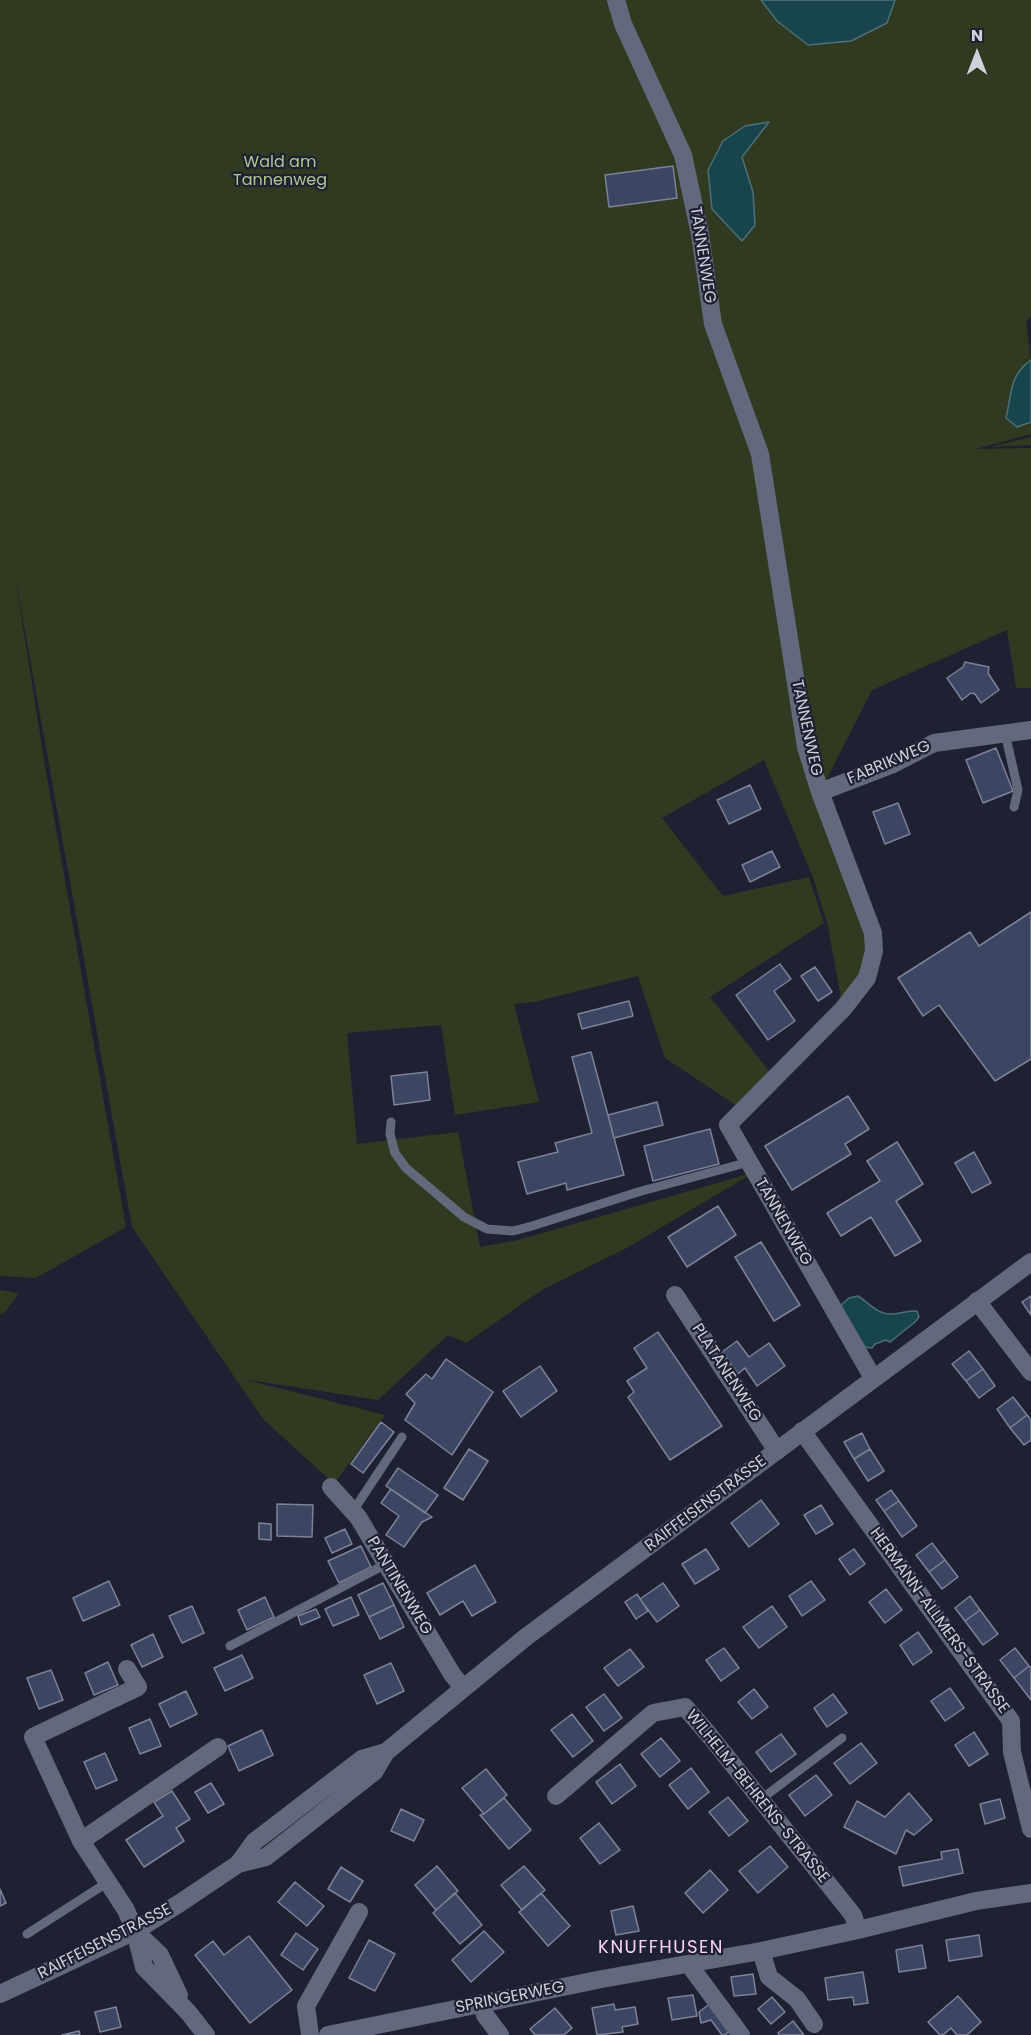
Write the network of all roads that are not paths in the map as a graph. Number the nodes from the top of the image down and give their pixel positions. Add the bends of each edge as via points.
1 (616, 0) edge
2 (1031, 730) edge
3 (1005, 733) junction
4 (820, 792) junction
5 (1014, 807) dead end
6 (391, 1122) dead end
7 (749, 1162) junction
8 (1031, 1262) edge
9 (675, 1295) dead end
10 (977, 1301) junction
11 (1031, 1372) edge
12 (873, 1378) junction
13 (802, 1431) junction
14 (402, 1437) dead end
15 (777, 1450) junction
16 (331, 1487) dead end
17 (353, 1511) junction
18 (386, 1564) junction
19 (230, 1646) dead end
20 (127, 1669) dead end
21 (463, 1688) junction
22 (842, 1738) dead end
23 (218, 1748) dead end
24 (556, 1797) dead end
25 (760, 1800) junction
26 (1031, 1829) edge
27 (81, 1841) junction
28 (108, 1882) junction
29 (1031, 1893) edge
30 (359, 1912) dead end
31 (858, 1930) junction
32 (135, 1931) junction
33 (27, 1934) dead end
34 (760, 1951) junction
35 (692, 1964) junction
36 (0, 1994) edge
37 (482, 2003) junction
38 (814, 2024) dead end
39 (206, 2035) edge
40 (310, 2035) edge
41 (328, 2035) edge
42 (500, 2035) edge
43 (741, 2035) edge

1 - 4 street, TANNENWEG via 623,24 683,155 713,324 760,454 806,747
2 - 3 street, FABRIKWEG
3 - 4 street, FABRIKWEG via 934,743 893,764
3 - 5 lane via 1018,790
4 - 7 street, TANNENWEG via 873,933 871,967 843,1009 728,1125
6 - 7 lane via 395,1153 406,1168 464,1217 488,1228 513,1231
7 - 12 street, TANNENWEG
8 - 10 street, RAIFFEISENSTRASSE
9 - 15 street, PLATANENWEG
10 - 11 street
10 - 12 street, RAIFFEISENSTRASSE
12 - 13 street, RAIFFEISENSTRASSE
13 - 15 street, RAIFFEISENSTRASSE
13 - 26 street, HERMANN-ALLMERS-STRASSE via 1011,1721 1012,1752
14 - 17 lane
15 - 21 street, RAIFFEISENSTRASSE
16 - 17 street, PANTINENWEG
17 - 18 street, PANTINENWEG
18 - 19 lane
18 - 21 street, PANTINENWEG
20 - 27 street via 138,1687 33,1737
21 - 32 street, RAIFFEISENSTRASSE via 386,1752 374,1772 266,1857 238,1864
22 - 25 lane
23 - 27 street
24 - 25 street, WILHELM-BEHRENS-STRASSE via 653,1713 685,1707
25 - 31 street, WILHELM-BEHRENS-STRASSE via 853,1915
27 - 28 street
28 - 32 street
28 - 33 lane
29 - 31 street, SPRINGERWEG via 976,1901
30 - 40 street via 306,2006
31 - 34 street, SPRINGERWEG
32 - 36 street, RAIFFEISENSTRASSE
32 - 39 street via 144,1967
34 - 35 street, SPRINGERWEG
34 - 38 street via 769,1977 797,1999
35 - 37 street, SPRINGERWEG
35 - 43 street
37 - 41 street, SPRINGERWEG
37 - 42 street via 485,2015

